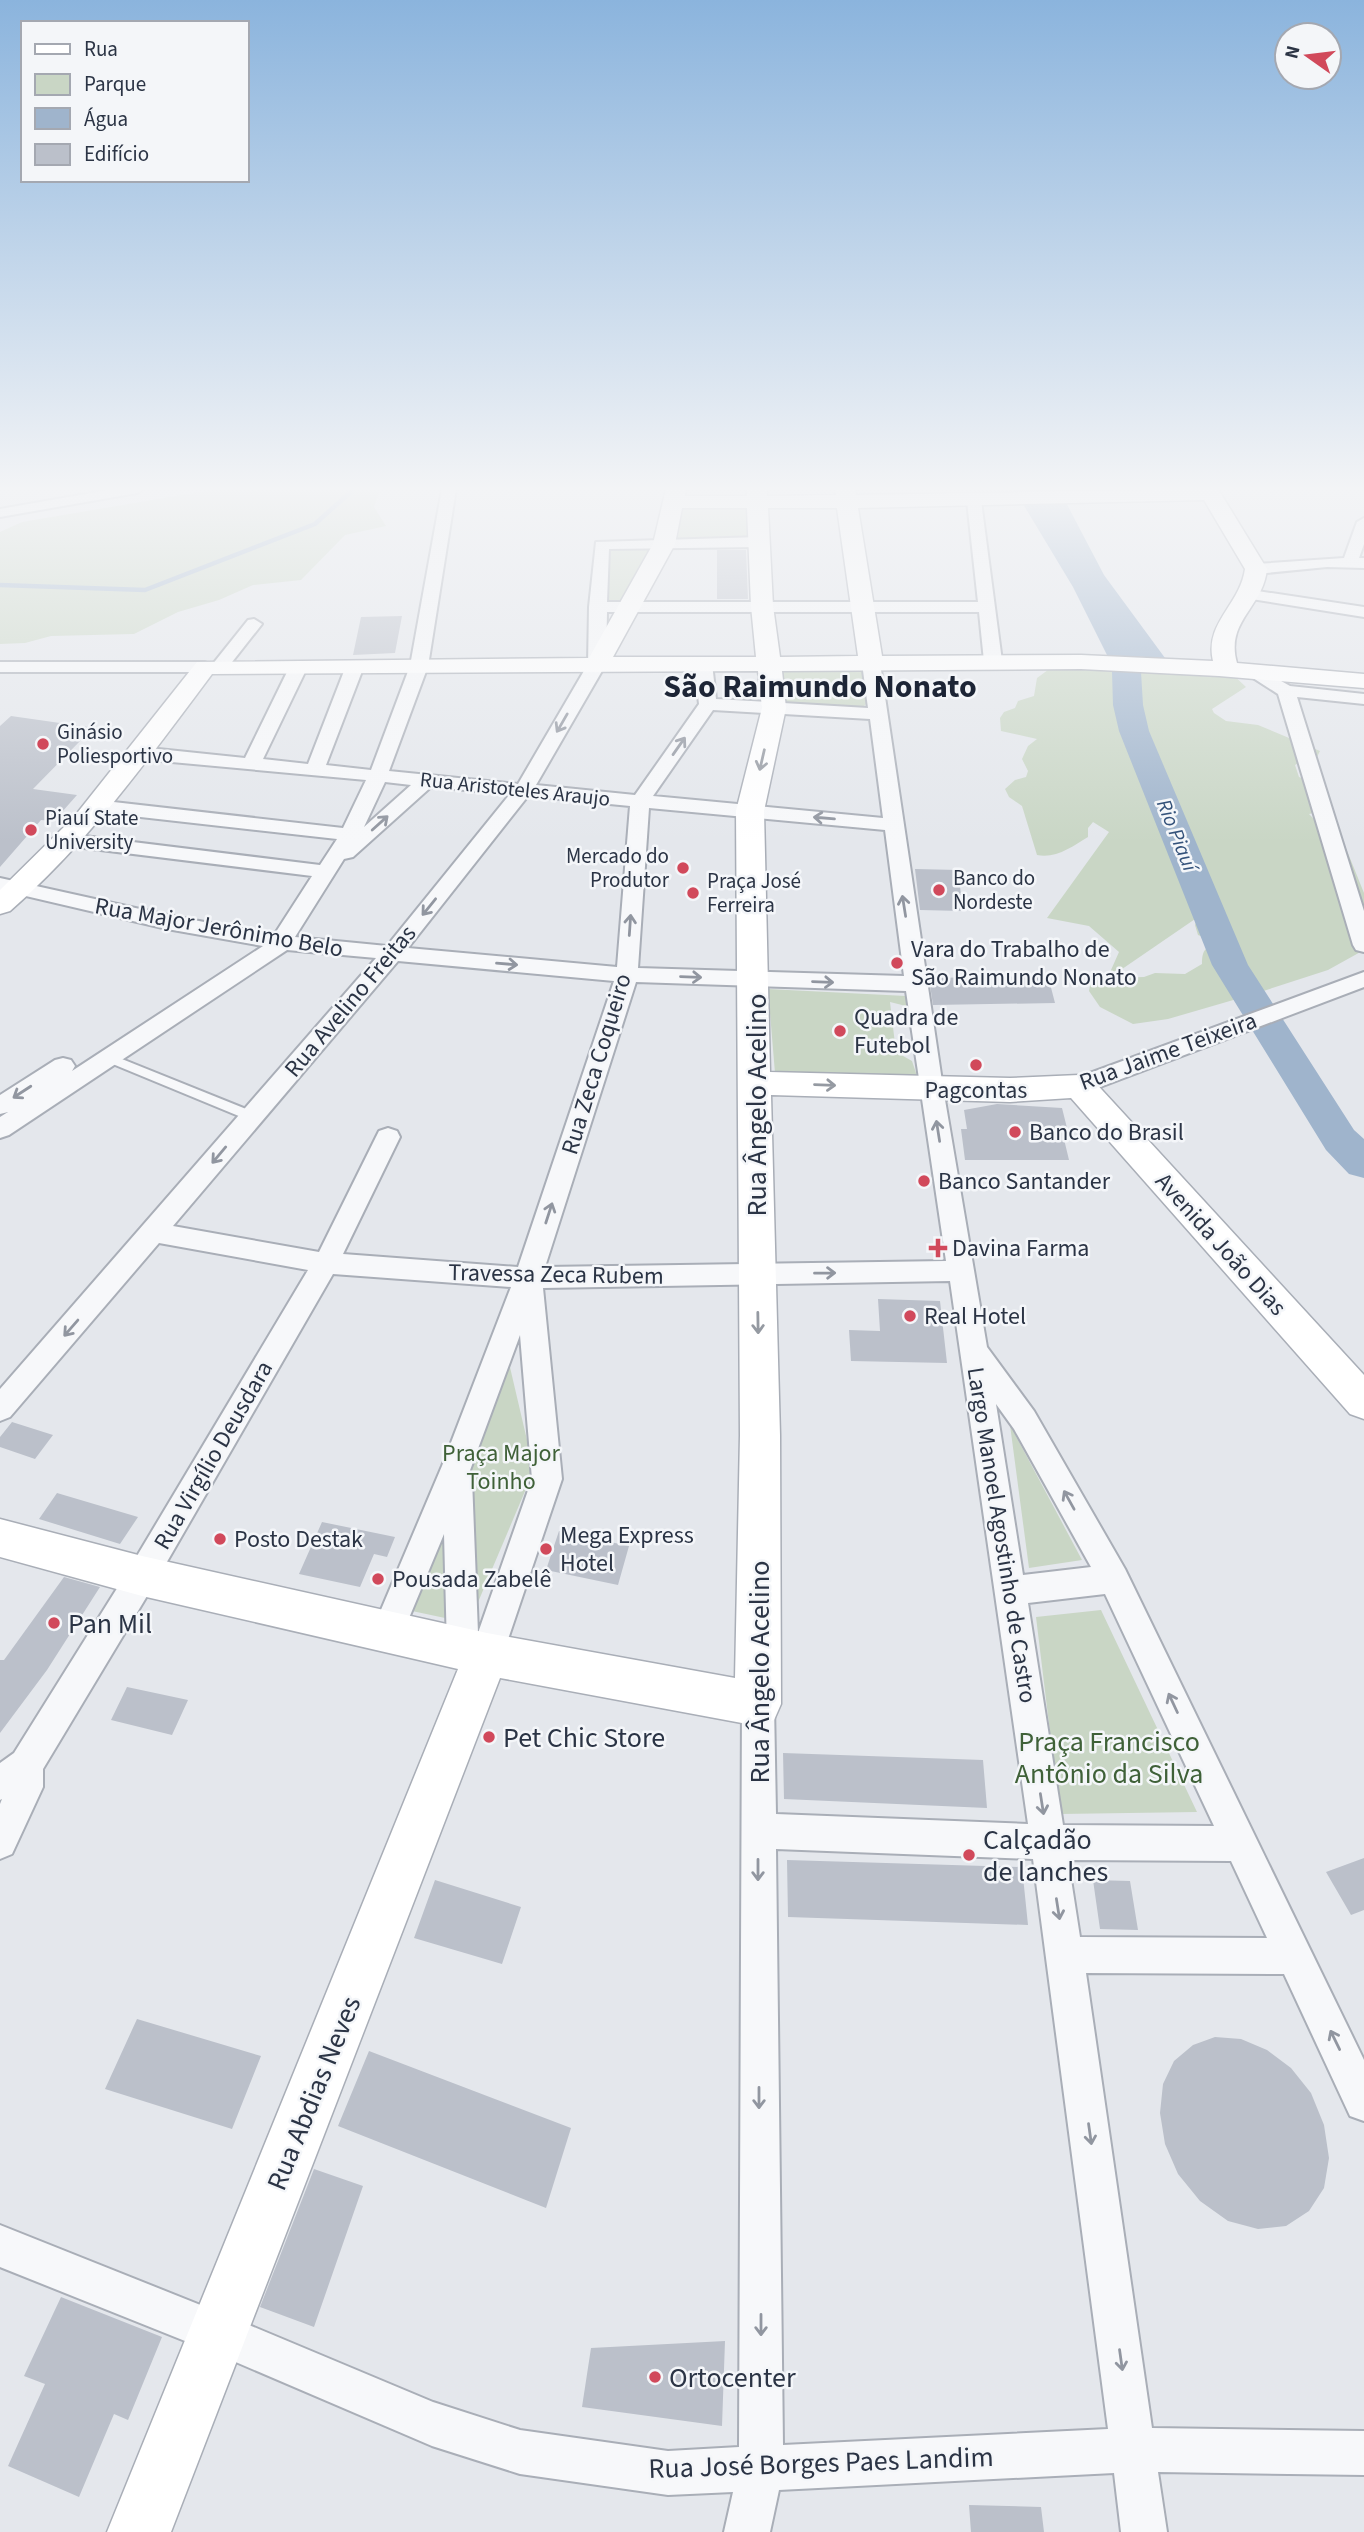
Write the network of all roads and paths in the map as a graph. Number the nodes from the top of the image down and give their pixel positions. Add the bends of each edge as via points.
1 (429, 607) edge
2 (597, 607) edge
3 (627, 607) edge
4 (762, 607) edge
5 (862, 607) edge
6 (987, 607) edge
7 (1241, 607) edge
8 (1332, 607) edge
9 (1364, 612) edge
10 (254, 624) dead end
11 (993, 661) junction
12 (704, 663) junction
13 (871, 663) junction
14 (597, 664) junction
15 (769, 664) junction
16 (355, 666) junction
17 (419, 666) junction
18 (0, 667) edge
19 (212, 667) junction
20 (298, 668) junction
21 (1218, 669) junction
22 (1256, 672) junction
23 (1364, 681) edge
24 (1286, 691) junction
25 (1364, 699) edge
26 (708, 704) junction
27 (774, 708) junction
28 (878, 714) junction
29 (139, 752) junction
30 (251, 763) junction
31 (315, 769) junction
32 (379, 776) junction
33 (428, 780) junction
34 (524, 789) junction
35 (640, 802) junction
36 (96, 806) junction
37 (750, 811) junction
38 (892, 825) junction
39 (350, 835) junction
40 (68, 840) junction
41 (329, 869) junction
42 (11, 886) edge
43 (0, 905) edge
44 (279, 938) junction
45 (1364, 945) edge
46 (391, 954) junction
47 (627, 975) junction
48 (755, 980) junction
49 (1357, 982) edge
50 (916, 984) junction
51 (107, 1057) junction
52 (61, 1077) junction
53 (757, 1083) junction
54 (1079, 1086) junction
55 (931, 1088) junction
56 (0, 1106) edge
57 (251, 1116) junction
58 (0, 1129) edge
59 (388, 1137) dead end
60 (154, 1233) junction
61 (326, 1263) junction
62 (961, 1271) junction
63 (757, 1275) junction
64 (528, 1278) junction
65 (974, 1349) junction
66 (1364, 1402) edge
67 (0, 1409) edge
68 (457, 1466) junction
69 (0, 1538) edge
70 (142, 1576) junction
71 (1114, 1579) junction
72 (1010, 1591) junction
73 (388, 1631) junction
74 (475, 1651) junction
75 (758, 1704) junction
76 (13, 1774) edge
77 (758, 1831) junction
78 (0, 1842) edge
79 (1048, 1842) junction
80 (1240, 1843) junction
81 (1065, 1955) junction
82 (1294, 1956) junction
83 (1364, 2102) edge
84 (0, 2246) edge
85 (218, 2333) junction
86 (1133, 2450) junction
87 (1364, 2452) edge
88 (761, 2468) junction
89 (139, 2532) edge
90 (747, 2532) edge
91 (1144, 2532) edge

1 - 17 street
2 - 14 street
3 - 14 main road
4 - 15 main road, Rua Ângelo Acelino
5 - 13 main road
6 - 11 street
7 - 21 main road via 1223,636
8 - 9 street
10 - 19 street
11 - 13 main road
11 - 21 main road
12 - 14 main road
12 - 15 main road
12 - 26 street
13 - 15 main road
13 - 28 street, Largo Manoel Agostinho de Castro
14 - 17 main road
14 -> 34 street, Rua Avelino Freitas
15 - 27 main road, Rua Ângelo Acelino
16 - 17 main road
16 - 20 main road
16 - 31 street
17 - 32 street
18 - 19 street
19 - 20 main road
19 - 29 main road
20 - 30 street
21 - 22 main road
22 - 23 main road
22 - 24 street
24 - 25 street
24 - 45 street
26 - 27 street
35 -> 26 street
27 - 28 street
27 -> 37 main road, Rua Ângelo Acelino
28 - 38 street, Largo Manoel Agostinho de Castro
29 - 30 street, Rua Aristoteles Araujo
29 - 36 main road
30 - 31 street, Rua Aristoteles Araujo
31 - 32 street, Rua Aristoteles Araujo
32 - 33 street, Rua Aristoteles Araujo
32 - 39 street
33 - 34 street, Rua Aristoteles Araujo
41 -> 33 street
34 - 35 street, Rua Aristoteles Araujo
34 -> 46 street, Rua Avelino Freitas
35 - 37 street, Rua Aristoteles Araujo
47 -> 35 street, Rua Zeca Coqueiro
36 - 39 street
36 - 40 main road
38 -> 37 street, Rua Aristoteles Araujo
37 - 48 main road, Rua Ângelo Acelino
50 -> 38 street, Largo Manoel Agostinho de Castro
39 - 41 street
40 - 41 street
40 - 42 main road
41 - 44 street
42 - 43 main road
42 - 44 street, Rua Major Jerônimo Belo via 167,922
44 - 46 street, Rua Major Jerônimo Belo
44 - 51 street
44 - 52 street
46 -> 47 street, Rua Major Jerônimo Belo
46 - 57 street, Rua Avelino Freitas
47 -> 48 street
64 -> 47 street, Rua Zeca Coqueiro
48 -> 50 street
48 - 53 main road, Rua Ângelo Acelino
49 - 54 street, Rua Jaime Teixeira
50 - 55 street, Largo Manoel Agostinho de Castro
51 - 52 street
51 - 57 lane
52 -> 56 street
52 - 58 street
53 -> 55 main road, Rua Jaime Teixeira
53 - 63 main road, Rua Ângelo Acelino
54 - 55 main road, Rua Jaime Teixeira
54 - 66 main road, Avenida João Dias
62 -> 55 street, Largo Manoel Agostinho de Castro
57 -> 60 street, Rua Avelino Freitas
59 - 61 street, Rua Virgílio Deusdara
60 - 61 street, Travessa Zeca Rubem
60 -> 67 street, Rua Avelino Freitas
61 - 64 street, Travessa Zeca Rubem
61 - 70 street, Rua Virgílio Deusdara
63 -> 62 street, Travessa Zeca Rubem
62 - 65 street, Largo Manoel Agostinho de Castro
63 - 64 street, Travessa Zeca Rubem
63 -> 75 main road, Rua Ângelo Acelino
64 - 68 street
64 - 74 street via 547,1479
71 -> 65 street via 1024,1420
65 - 72 street, Largo Manoel Agostinho de Castro
68 - 73 street
68 - 74 street
69 - 70 main road
70 - 73 main road
70 - 76 street, Rua Virgílio Deusdara
71 - 72 street
80 -> 71 street
72 -> 79 street, Largo Manoel Agostinho de Castro
73 - 74 main road
74 - 75 main road
74 - 85 main road, Rua Abdias Neves
75 - 77 street, Rua Ângelo Acelino
76 - 78 street, Rua Virgílio Deusdara via 26,1787
77 - 79 street
77 -> 88 street, Rua Ângelo Acelino
79 - 80 street
79 -> 81 street
80 - 82 street
81 - 82 street
81 -> 86 street
83 -> 82 street
84 - 85 street, Rua José Borges Paes Landim
85 - 88 street, Rua José Borges Paes Landim via 432,2424 520,2452 668,2473
85 - 89 main road, Rua Abdias Neves
86 - 87 street, Rua José Borges Paes Landim
86 - 88 street, Rua José Borges Paes Landim
86 - 91 street
88 - 90 street, Rua Ângelo Acelino

